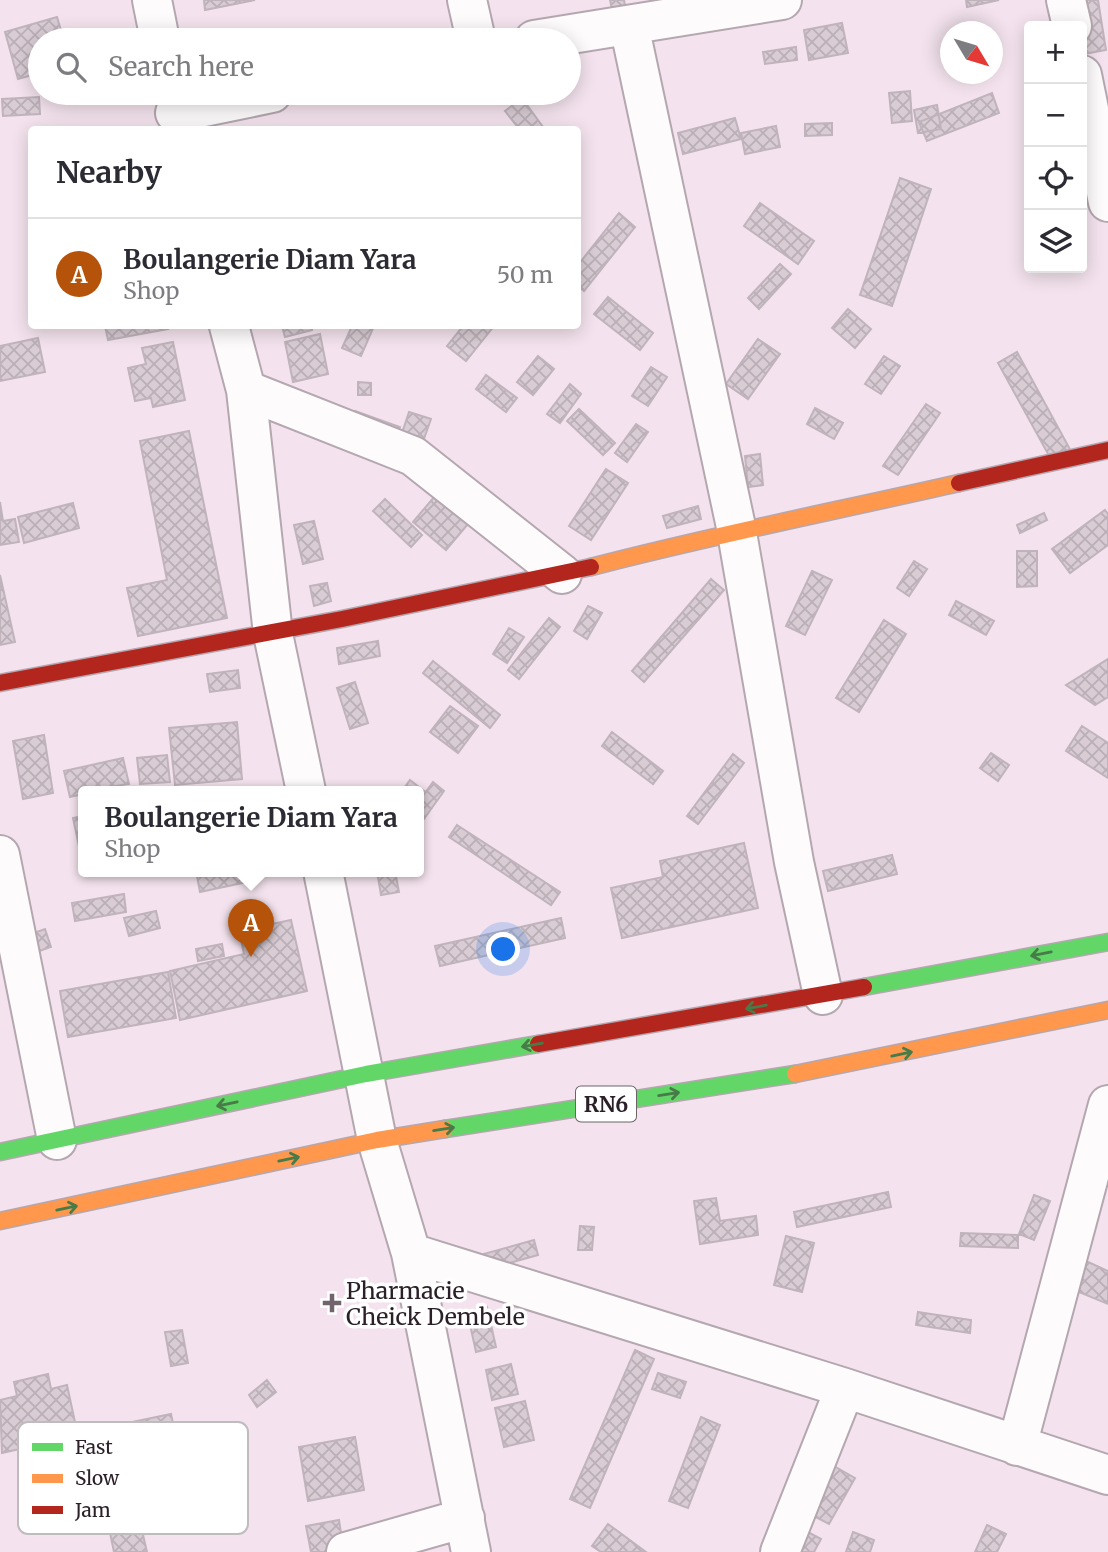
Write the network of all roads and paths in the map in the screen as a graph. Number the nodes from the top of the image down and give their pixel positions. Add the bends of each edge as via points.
1 (152, 0) edge
2 (467, 0) edge
3 (782, 0) edge
4 (1066, 0) edge
5 (1071, 21) edge
6 (629, 25) junction
7 (158, 28) edge
8 (473, 28) edge
9 (581, 33) edge
10 (1084, 84) edge
11 (211, 105) edge
12 (175, 112) edge
13 (1108, 202) edge
14 (230, 329) edge
15 (246, 390) junction
16 (1108, 450) edge
17 (736, 527) junction
18 (562, 574) junction
19 (273, 634) junction
20 (0, 683) edge
21 (305, 786) edge
22 (0, 855) edge
23 (324, 877) edge
24 (1108, 942) edge
25 (823, 995) junction
26 (1108, 1010) edge
27 (366, 1074) junction
28 (1108, 1105) edge
29 (57, 1140) junction
30 (377, 1140) junction
31 (0, 1152) edge
32 (0, 1221) edge
33 (411, 1253) junction
34 (845, 1388) junction
35 (1017, 1446) junction
36 (1108, 1475) edge
37 (468, 1535) edge
38 (346, 1552) edge
39 (780, 1552) edge

1 - 7 street
2 - 8 street
3 - 6 street
4 - 5 street
6 - 9 street
6 - 17 street
10 - 13 street
11 - 12 street
14 - 15 street
15 - 18 street via 413,456
15 - 19 street
16 - 17 main road via 785,522
17 - 18 main road
17 - 25 street via 794,862
18 - 19 main road
19 - 20 main road
19 - 21 street
22 - 29 street
23 - 27 street
24 -> 25 main road
25 -> 27 main road
30 -> 26 main road, RN6 via 835,1068
27 -> 29 main road
27 - 30 street
28 - 35 street
29 - 31 main road
32 -> 30 main road, RN6
30 - 33 street
33 - 34 street
33 - 37 street
34 - 35 street
34 - 39 street
35 - 36 street
37 - 38 street

